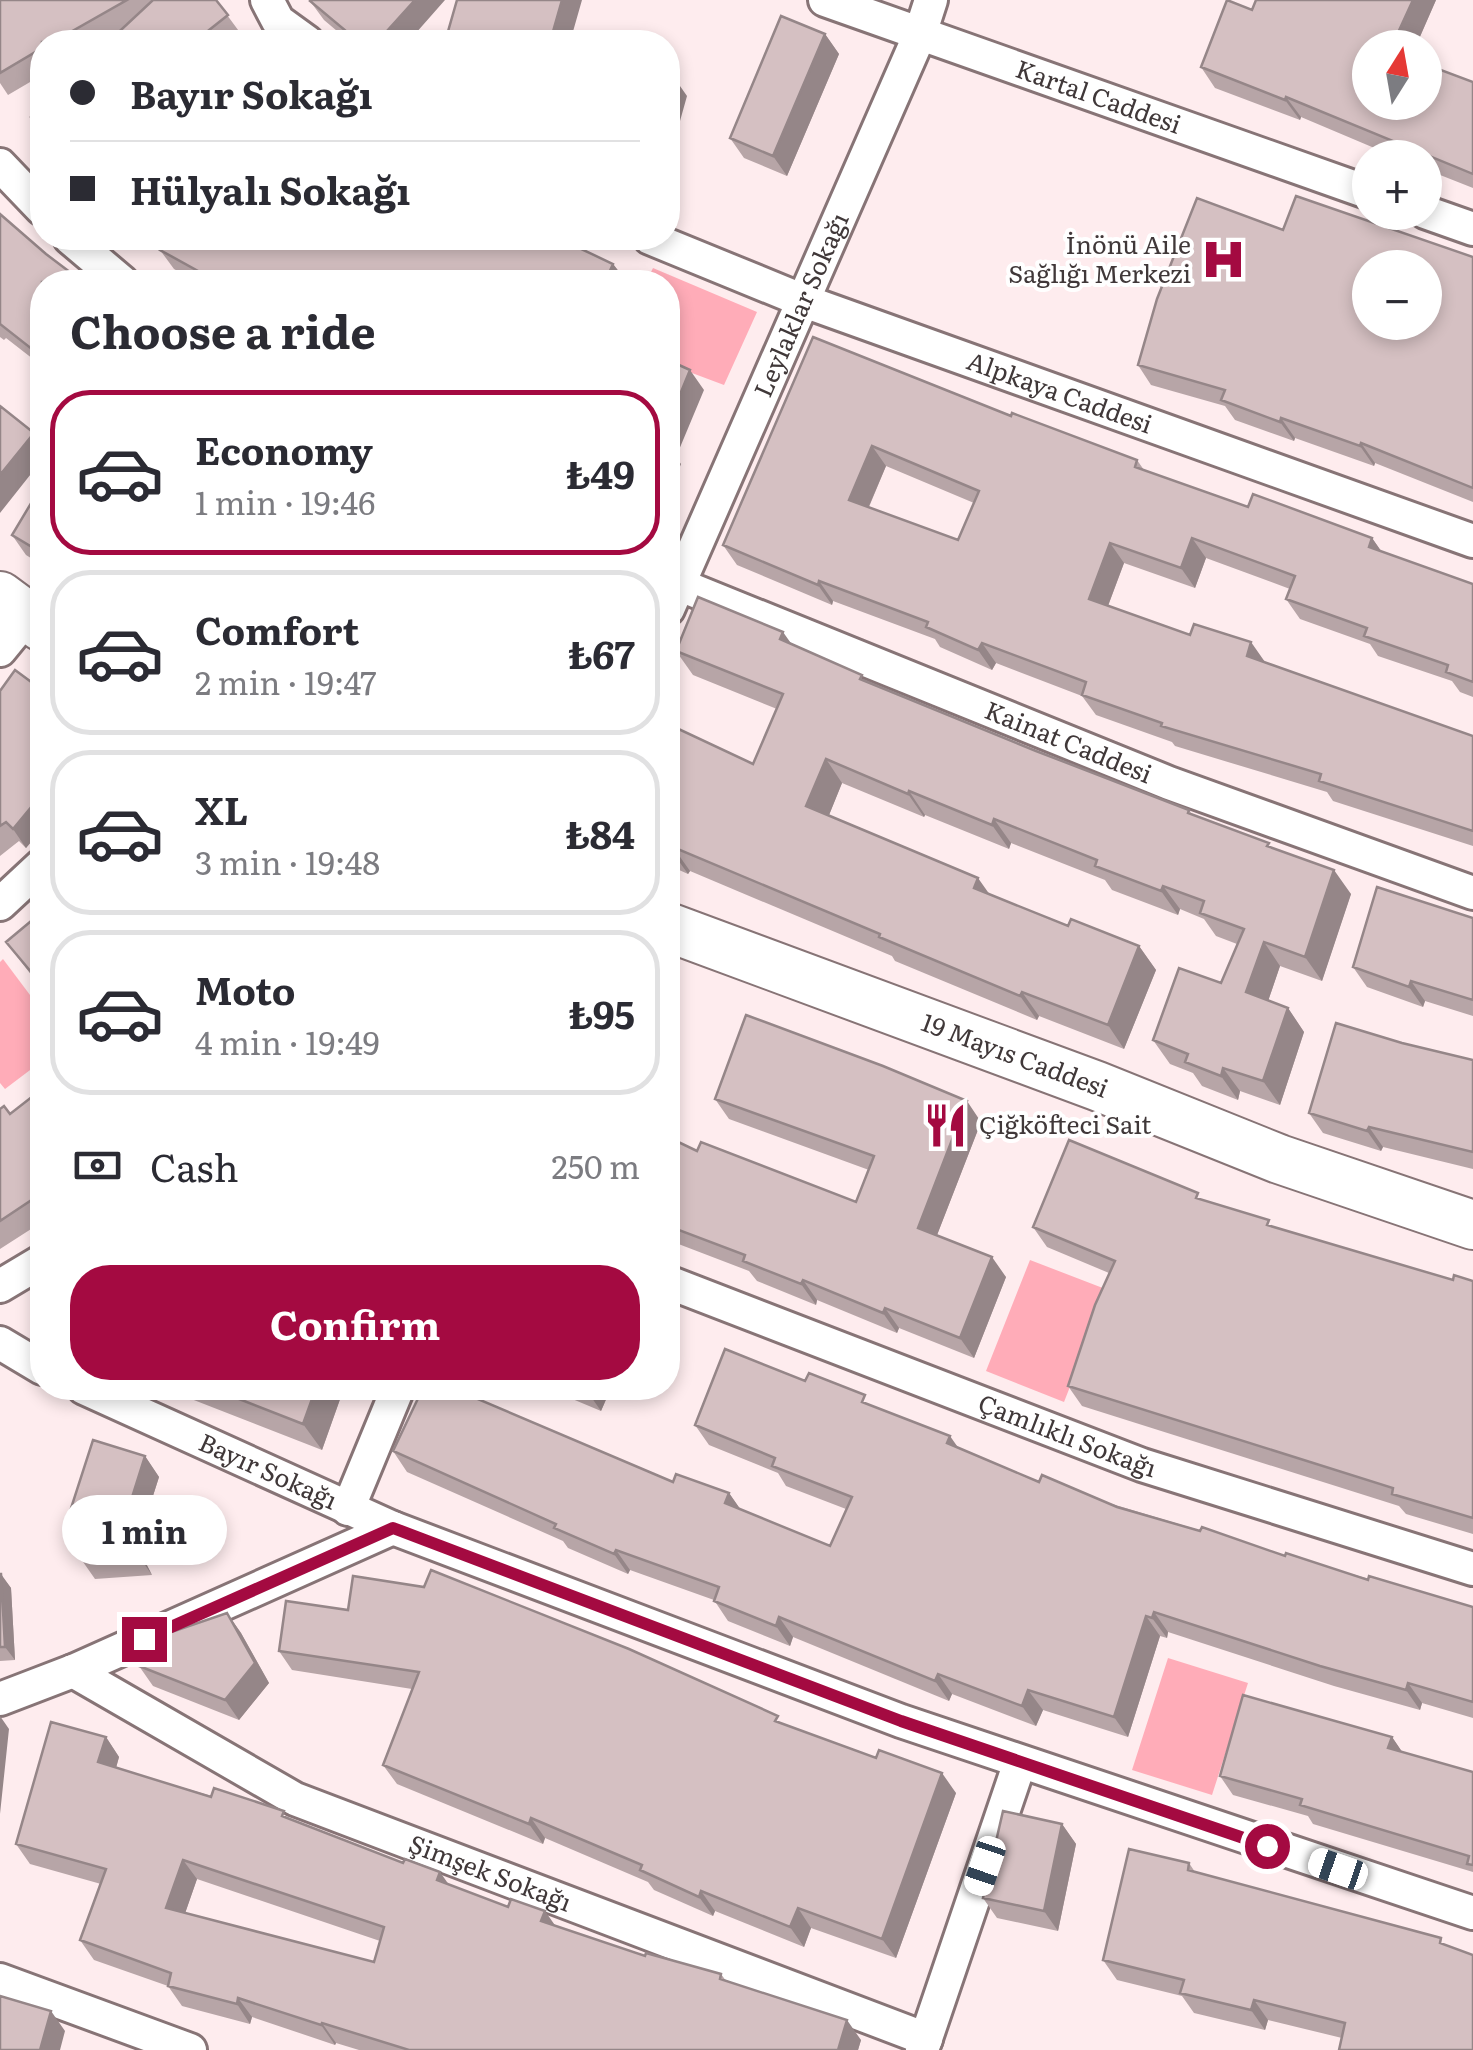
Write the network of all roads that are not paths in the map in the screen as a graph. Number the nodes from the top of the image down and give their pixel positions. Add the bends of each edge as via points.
1 (267, 0) edge
2 (825, 0) edge
3 (931, 0) edge
4 (290, 30) edge
5 (920, 34) junction
6 (0, 165) edge
7 (1352, 187) edge
8 (30, 196) edge
9 (1442, 218) edge
10 (1473, 229) edge
11 (84, 250) edge
12 (679, 250) edge
13 (108, 270) edge
14 (804, 301) junction
15 (1473, 542) edge
16 (680, 572) edge
17 (680, 595) edge
18 (30, 876) edge
19 (1473, 894) edge
20 (0, 904) edge
21 (680, 930) edge
22 (1473, 1225) edge
23 (30, 1268) edge
24 (0, 1286) edge
25 (680, 1287) edge
26 (0, 1343) edge
27 (30, 1361) edge
28 (110, 1400) edge
29 (393, 1400) edge
30 (348, 1510) junction
31 (393, 1528) junction
32 (1473, 1569) edge
33 (73, 1671) junction
34 (0, 1698) edge
35 (1020, 1762) junction
36 (1473, 1914) edge
37 (0, 1980) edge
38 (924, 2044) edge
39 (190, 2050) edge

1 - 4 street
2 - 5 street, Kartal Caddesi
3 - 5 street, Leylaklar Sokağı
5 - 7 street, Kartal Caddesi
5 - 14 street, Leylaklar Sokağı
6 - 8 street
9 - 10 street
11 - 13 street
12 - 14 street, Alpkaya Caddesi
14 - 15 street, Alpkaya Caddesi
14 - 16 street, Leylaklar Sokağı
17 - 19 street, Kainat Caddesi
18 - 20 street
21 - 22 street, 19 Mayıs Caddesi via 1279,1159
23 - 24 street
25 - 32 street, Çamlıklı Sokağı via 1142,1465
26 - 27 street
28 - 30 street, Bayır Sokağı
29 - 30 street
30 - 31 street, Bayır Sokağı
31 - 33 street
31 - 35 street, Bayır Sokağı
33 - 34 street
33 - 38 street, Şimşek Sokağı via 295,1799
35 - 36 street, Bayır Sokağı
35 - 38 street
37 - 39 street

